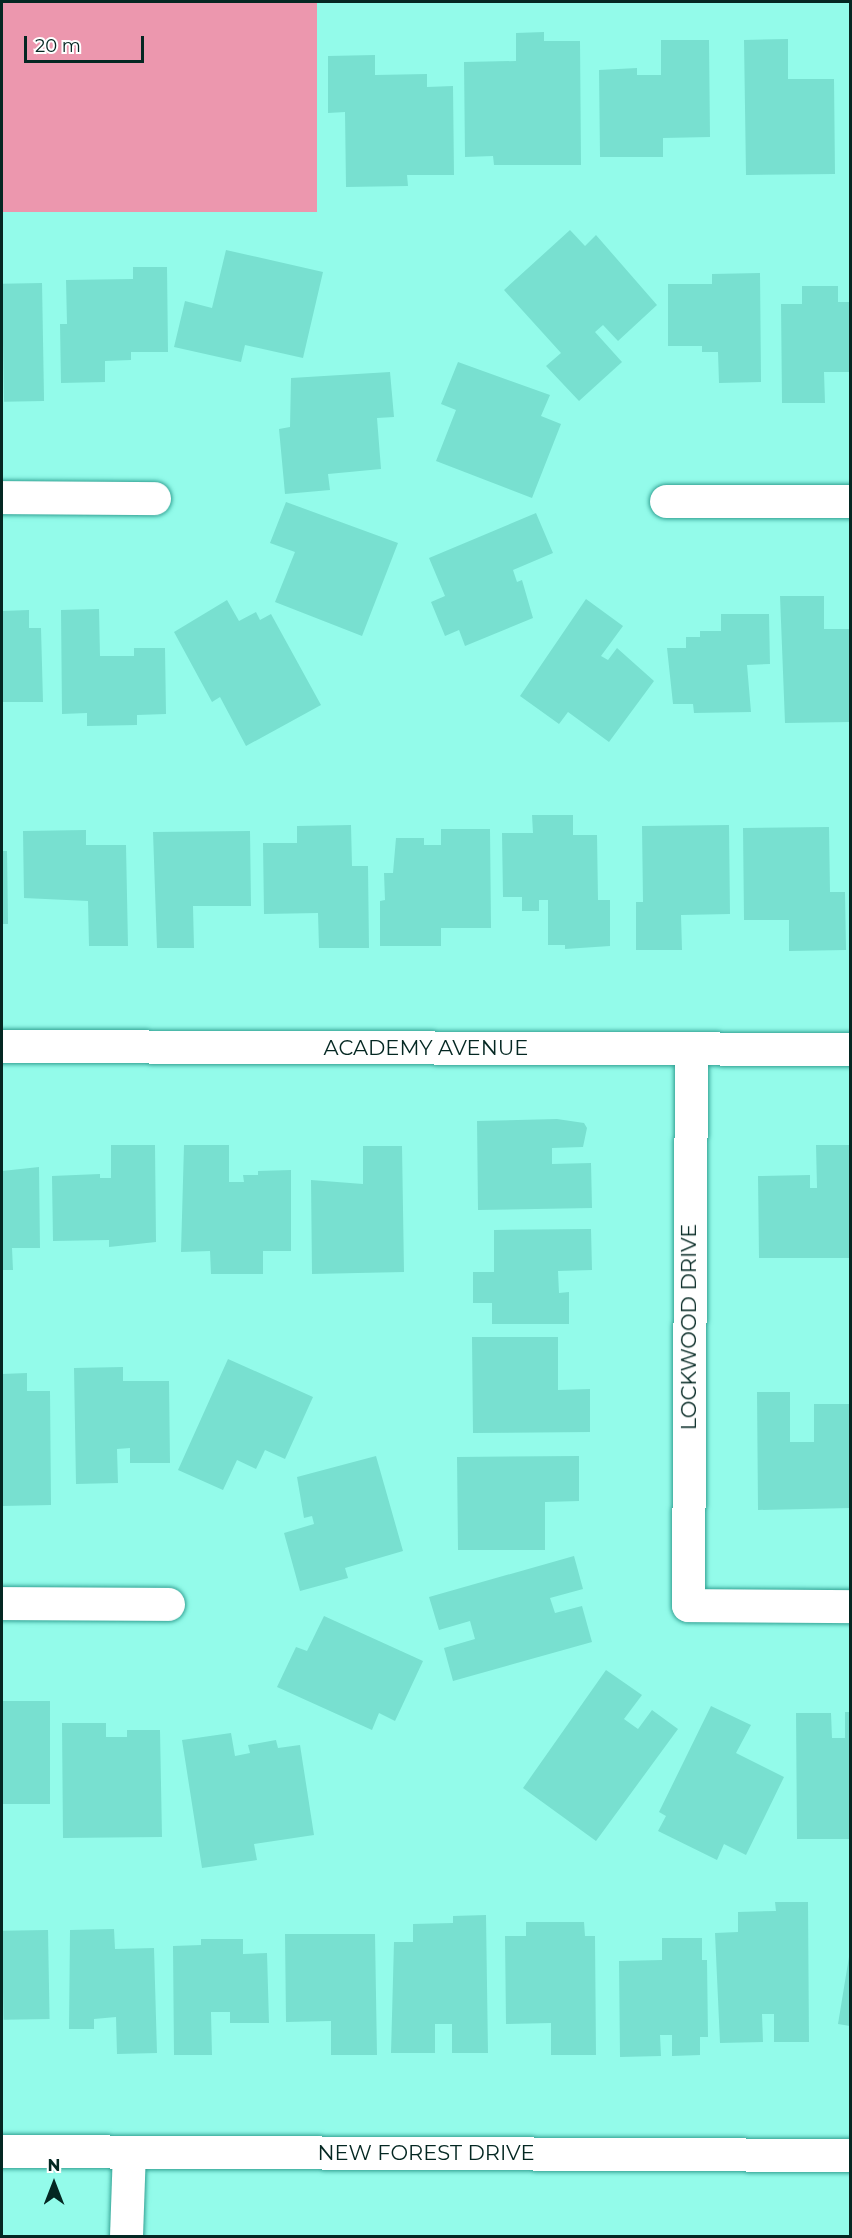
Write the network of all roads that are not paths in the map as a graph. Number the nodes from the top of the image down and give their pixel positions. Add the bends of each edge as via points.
1 (2, 497) edge
2 (154, 498) dead end
3 (666, 501) dead end
4 (850, 501) edge
5 (2, 1046) edge
6 (691, 1049) junction
7 (850, 1049) edge
8 (2, 1603) edge
9 (168, 1604) dead end
10 (850, 1605) edge
11 (2, 2151) edge
12 (129, 2152) junction
13 (850, 2155) edge
14 (126, 2236) edge

1 - 2 street
3 - 4 street
5 - 6 street, ACADEMY AVENUE
6 - 7 street, ACADEMY AVENUE
6 - 10 street, LOCKWOOD DRIVE via 688,1605
8 - 9 street
11 - 12 street, NEW FOREST DRIVE
12 - 13 street, NEW FOREST DRIVE
12 - 14 street

